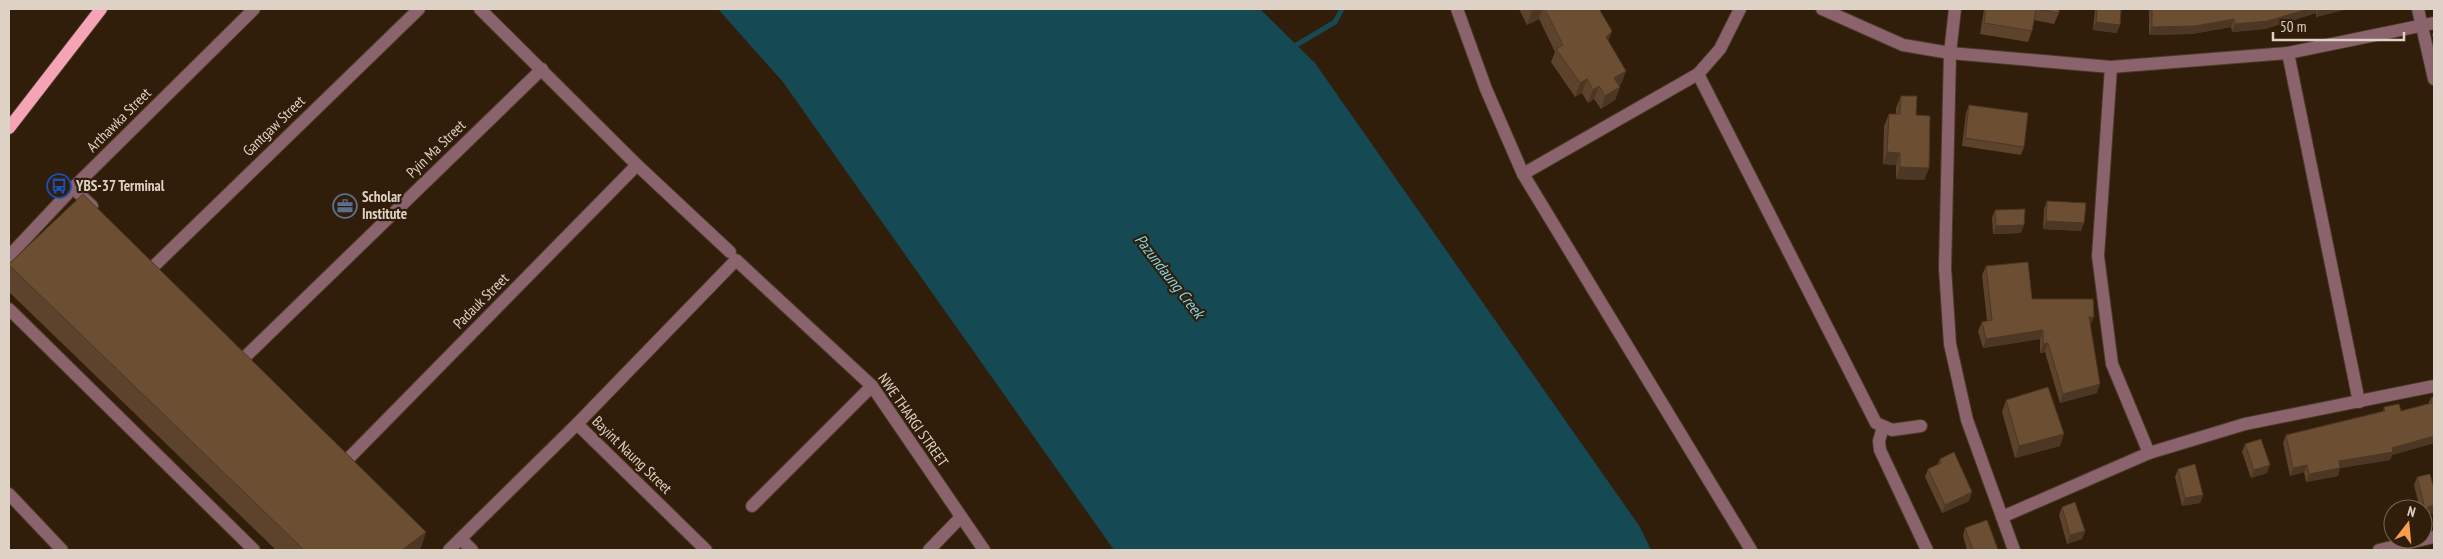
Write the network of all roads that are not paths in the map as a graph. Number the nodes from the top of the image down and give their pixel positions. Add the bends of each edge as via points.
1 (101, 9) edge
2 (254, 9) edge
3 (418, 9) edge
4 (480, 9) edge
5 (1457, 9) edge
6 (1740, 9) edge
7 (1822, 9) edge
8 (1955, 9) edge
9 (2418, 9) edge
10 (2428, 24) edge
11 (1950, 53) junction
12 (2288, 54) junction
13 (2111, 67) junction
14 (542, 69) junction
15 (1698, 74) junction
16 (2434, 79) edge
17 (9, 128) edge
18 (637, 166) junction
19 (1523, 174) junction
20 (73, 188) junction
21 (100, 214) edge
22 (9, 256) edge
23 (733, 256) junction
24 (153, 267) edge
25 (9, 309) edge
26 (245, 357) edge
27 (872, 386) junction
28 (2434, 386) edge
29 (2359, 402) junction
30 (577, 424) junction
31 (1921, 426) dead end
32 (1883, 427) junction
33 (2149, 453) junction
34 (348, 459) edge
35 (9, 494) edge
36 (752, 506) dead end
37 (2002, 517) junction
38 (961, 518) junction
39 (2434, 537) edge
40 (461, 539) junction
41 (62, 550) edge
42 (254, 550) edge
43 (449, 550) edge
44 (472, 550) edge
45 (706, 550) edge
46 (929, 550) edge
47 (984, 550) edge
48 (1751, 550) edge
49 (1927, 550) edge
50 (2014, 550) edge
51 (2379, 550) edge

1 - 17 main road
2 - 20 street, Arthawka Street
3 - 24 street, Gantgaw Street
4 - 14 street, NWE THARGI STREET
5 - 19 street via 1486,89
6 - 15 street via 1720,49
7 - 11 street via 1904,45
8 - 11 street
9 - 10 street
10 - 12 street
10 - 16 street
11 - 13 street
11 - 37 street via 1945,268 1950,344 1967,420
12 - 13 street
12 - 29 street
13 - 33 street via 2098,256 2112,364
14 - 18 street, NWE THARGI STREET
14 - 26 street, Pyin Ma Street
15 - 19 street
15 - 32 street via 1876,423
18 - 23 street, NWE THARGI STREET
18 - 34 street, Padauk Street
19 - 48 street
20 - 21 street
20 - 22 street, Arthawka Street
23 - 27 street, NWE THARGI STREET
23 - 30 street
25 - 42 street
27 - 36 street
27 - 38 street, NWE THARGI STREET
28 - 29 street
29 - 33 street via 2245,424
30 - 40 street, Bayint Naung Street
30 - 45 street, Bayint Naung Street
31 - 32 street via 1892,430
32 - 49 street via 1880,450
33 - 37 street
35 - 41 street
37 - 50 street
38 - 46 street
38 - 47 street, NWE THARGI STREET
39 - 51 street
40 - 43 street, Bayint Naung Street
40 - 44 street

